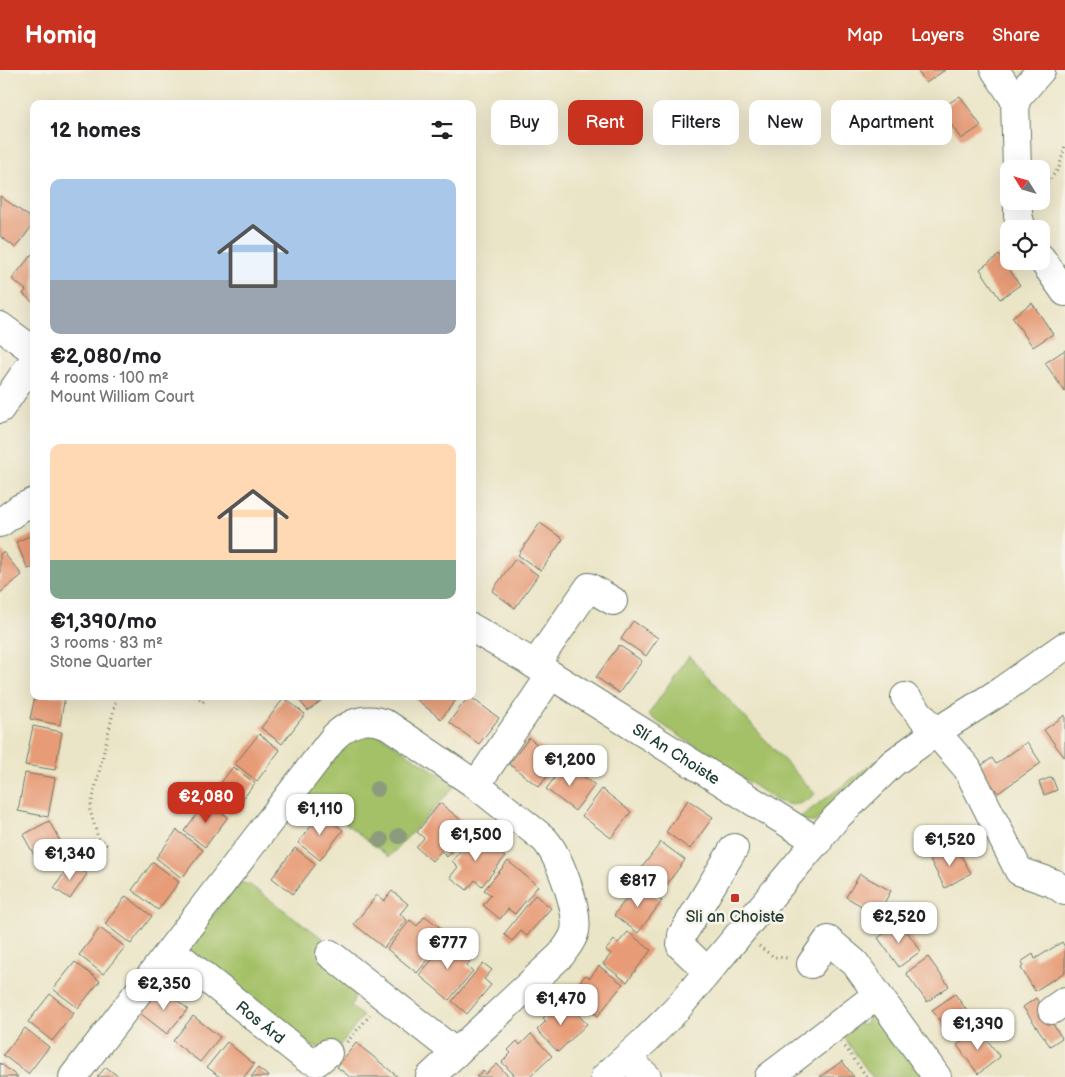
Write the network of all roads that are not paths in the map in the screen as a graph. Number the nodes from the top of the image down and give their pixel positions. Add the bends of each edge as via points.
1 (995, 70) edge
2 (1041, 70) edge
3 (1015, 100) junction
4 (1017, 160) edge
5 (1049, 270) edge
6 (1065, 292) edge
7 (0, 326) edge
8 (30, 348) edge
9 (30, 366) edge
10 (0, 409) edge
11 (30, 504) edge
12 (0, 523) edge
13 (613, 602) dead end
14 (476, 630) edge
15 (1065, 646) edge
16 (543, 670) junction
17 (905, 697) dead end
18 (936, 732) junction
19 (476, 785) junction
20 (818, 842) junction
21 (734, 848) dead end
22 (1065, 891) edge
23 (171, 950) junction
24 (330, 954) dead end
25 (811, 964) dead end
26 (707, 971) junction
27 (877, 994) junction
28 (328, 1053) road end
29 (456, 1053) junction
30 (627, 1058) junction
31 (73, 1077) edge
32 (430, 1077) edge
33 (604, 1077) edge
34 (647, 1077) edge
35 (769, 1077) edge
36 (937, 1077) edge

1 - 3 street
2 - 3 street
3 - 4 street
5 - 6 street
7 - 8 street
9 - 10 street
11 - 12 street
13 - 16 street via 589,587
14 - 16 street, Slí An Choiste
15 - 18 street
16 - 19 street
16 - 20 street, Slí An Choiste
17 - 18 street
18 - 20 street via 893,763 836,818
18 - 22 street via 966,768 1019,871 1053,883
19 - 23 street via 388,725 364,720 351,723 335,736
19 - 29 street via 550,845 562,870 575,913 575,932 561,955
20 - 26 street
21 - 26 street via 682,935 681,946
23 - 28 street, Ros Árd via 306,1058 317,1062
23 - 31 street
24 - 29 street via 372,1002
25 - 27 street via 828,940 855,963
26 - 30 street via 676,1010
27 - 35 street
27 - 36 street
29 - 32 street
30 - 33 street
30 - 34 street

